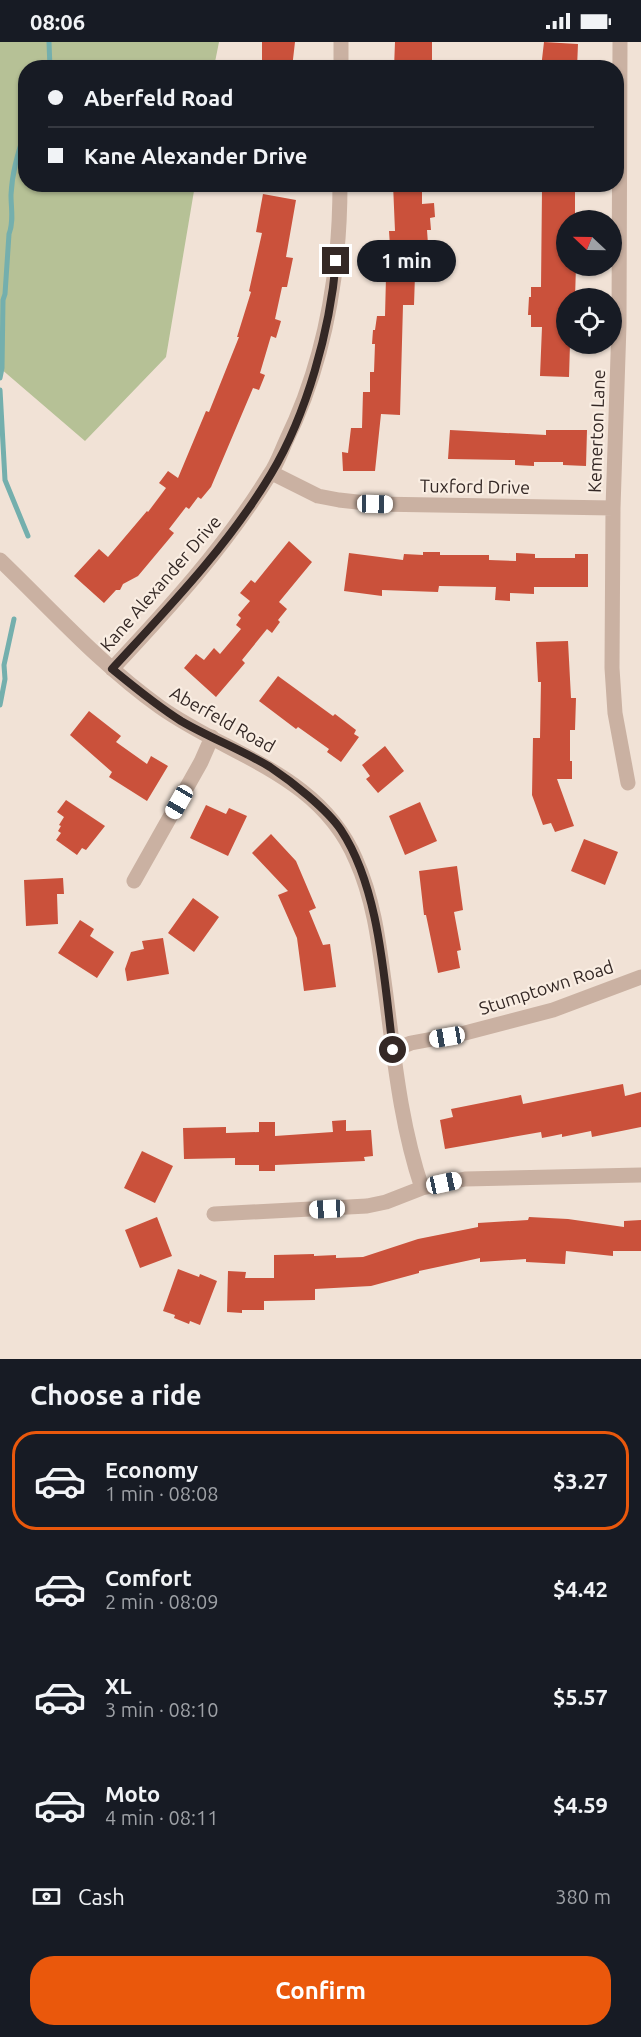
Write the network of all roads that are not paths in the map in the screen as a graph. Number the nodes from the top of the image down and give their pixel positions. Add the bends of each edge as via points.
1 (341, 42) edge
2 (620, 42) edge
3 (341, 60) edge
4 (620, 60) edge
5 (340, 192) edge
6 (619, 192) edge
7 (272, 473) junction
8 (613, 508) junction
9 (0, 560) edge
10 (112, 669) junction
11 (212, 737) junction
12 (628, 783) dead end
13 (134, 881) dead end
14 (641, 977) edge
15 (393, 1050) junction
16 (641, 1175) edge
17 (422, 1188) junction
18 (213, 1214) dead end

1 - 3 street
2 - 4 street, Kemerton Lane
5 - 7 street, Kane Alexander Drive via 336,268 326,329 297,420
6 - 8 street, Kemerton Lane
7 - 8 street, Tuxford Drive via 318,496 357,502
7 - 10 street, Kane Alexander Drive via 209,561
8 - 12 street, Kemerton Lane via 612,668 615,713
9 - 10 street, Aberfeld Road
10 - 11 street, Aberfeld Road via 161,708
11 - 13 street
11 - 15 street, Aberfeld Road via 270,768 320,806 341,830 356,858 372,908
14 - 15 street, Stumptown Road via 553,1010
15 - 17 street, Aberfeld Road via 406,1136
16 - 17 street via 465,1179
17 - 18 street via 368,1206

